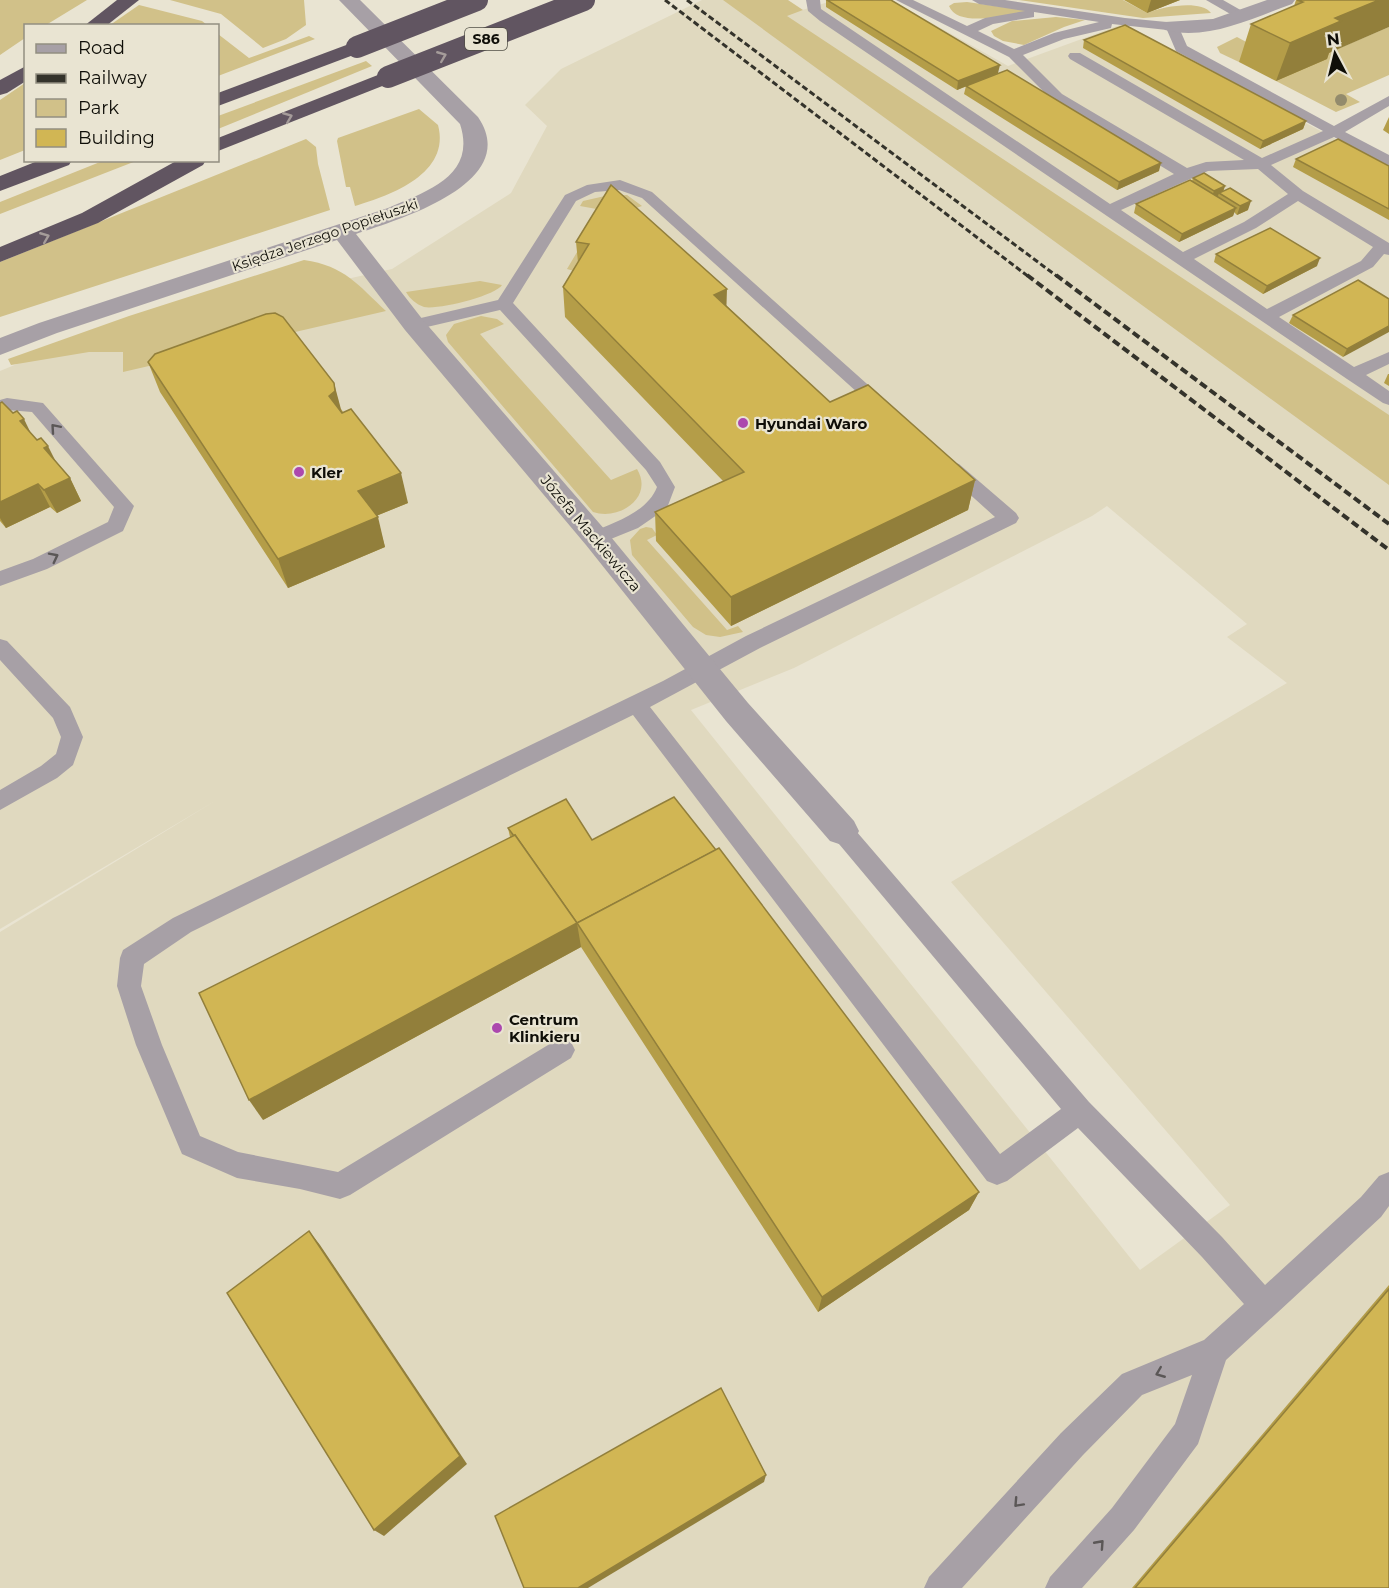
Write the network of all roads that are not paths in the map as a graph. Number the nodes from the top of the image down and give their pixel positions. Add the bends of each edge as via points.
1 (129, 0) edge
2 (349, 0) edge
3 (477, 0) edge
4 (584, 0) edge
5 (813, 0) edge
6 (903, 0) edge
7 (979, 0) edge
8 (1213, 0) edge
9 (1285, 0) edge
10 (1056, 11) junction
11 (1244, 16) junction
12 (1125, 22) junction
13 (96, 24) edge
14 (1173, 26) junction
15 (967, 31) junction
16 (1014, 54) junction
17 (1075, 56) dead end
18 (24, 73) edge
19 (0, 89) edge
20 (219, 100) edge
21 (1389, 100) edge
22 (1334, 132) junction
23 (223, 144) edge
24 (1389, 161) edge
25 (56, 162) edge
26 (174, 162) edge
27 (191, 162) edge
28 (1261, 164) junction
29 (1185, 174) junction
30 (0, 184) edge
31 (1298, 194) junction
32 (1109, 210) junction
33 (32, 219) dead end
34 (343, 232) junction
35 (1385, 248) edge
36 (0, 255) edge
37 (1182, 259) junction
38 (504, 304) junction
39 (1267, 316) junction
40 (414, 325) junction
41 (0, 347) edge
42 (1389, 357) edge
43 (1353, 375) junction
44 (1389, 399) edge
45 (0, 406) edge
46 (895, 417) edge
47 (939, 456) edge
48 (596, 538) junction
49 (0, 579) edge
50 (0, 647) edge
51 (703, 669) junction
52 (636, 704) junction
53 (0, 801) edge
54 (842, 831) joint
55 (562, 1050) dead end
56 (1080, 1111) junction
57 (1389, 1185) edge
58 (1263, 1305) junction
59 (1214, 1351) junction
60 (940, 1588) edge
61 (1061, 1588) edge

1 - 13 highway
2 - 34 street, Księdza Jerzego Popiełuszki via 466,116 477,142 470,166 449,186 406,209
3 - 20 highway, S86, bridge
23 -> 4 highway, S86, bridge
5 - 32 lane via 815,10 825,18
6 - 15 lane
7 - 10 lane
8 - 11 lane
9 - 11 street
10 - 12 lane
10 - 15 lane via 990,21
11 - 14 street via 1215,25
12 - 14 lane
12 - 16 lane via 1079,30
14 - 22 lane via 1181,48
15 - 16 lane
16 - 29 lane via 1058,98
17 - 28 lane
18 - 19 highway
21 - 22 lane
22 - 24 lane
22 - 28 lane
25 - 30 highway
26 - 33 highway
36 -> 27 highway via 90,218
28 - 29 lane via 1206,167
28 - 31 lane
29 - 32 lane
31 - 35 lane
31 - 37 lane via 1250,225
32 - 37 lane
34 - 40 street, Józefa Mackiewicza
34 - 41 street, Księdza Jerzego Popiełuszki
35 - 39 lane via 1367,264
37 - 39 lane
38 - 40 lane
38 - 46 lane via 570,198 592,188 620,185 647,195
38 - 48 lane via 653,466 666,487 660,503
39 - 43 lane
40 - 48 street, Józefa Mackiewicza
42 - 43 lane
43 - 44 lane
49 -> 45 lane via 116,526 124,506 37,407
47 - 51 lane via 1009,518
48 - 51 street, Józefa Mackiewicza
50 - 53 lane via 62,713 72,737 65,759
51 - 52 lane
51 - 54 street, Józefa Mackiewicza
52 - 55 lane via 182,925 132,958 129,986 191,1145 237,1165 340,1186
52 - 56 lane via 997,1173
54 - 56 lane
56 - 58 lane
57 - 58 lane via 1371,1207
58 - 59 lane
59 -> 60 lane via 1132,1384
61 -> 59 lane via 1123,1519 1187,1433

